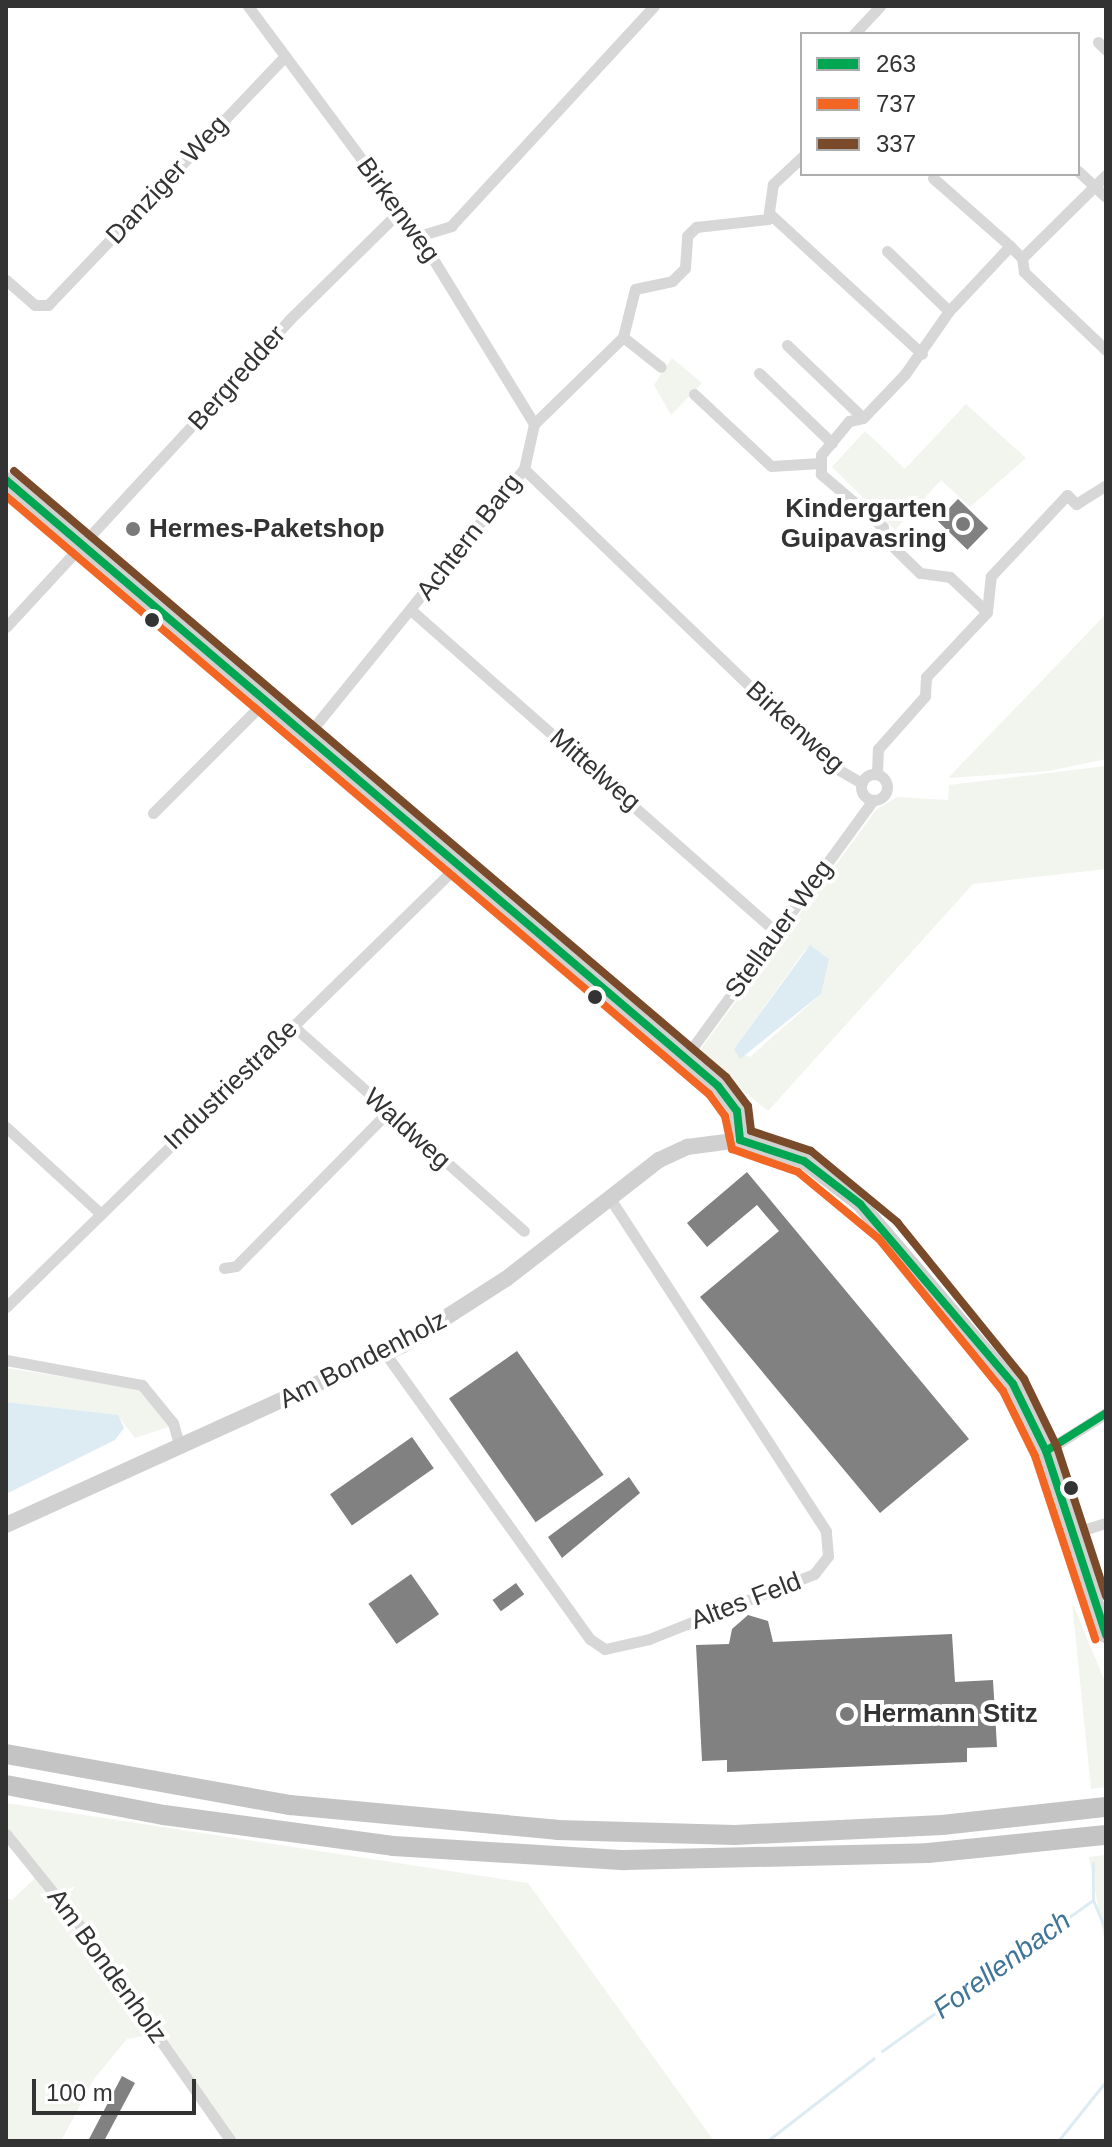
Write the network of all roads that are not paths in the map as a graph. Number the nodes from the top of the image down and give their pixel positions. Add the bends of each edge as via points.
1 (248, 6) edge
2 (654, 6) edge
3 (880, 6) edge
4 (856, 32) edge
5 (285, 56) junction
6 (800, 159) edge
7 (1080, 173) edge
8 (1106, 175) edge
9 (933, 178) dead end
10 (1095, 187) junction
11 (1106, 197) edge
12 (398, 213) junction
13 (771, 215) junction
14 (419, 236) junction
15 (1010, 246) junction
16 (887, 251) dead end
17 (1022, 258) junction
18 (6, 280) edge
19 (949, 311) junction
20 (623, 337) junction
21 (787, 345) dead end
22 (1106, 350) edge
23 (922, 354) junction
24 (661, 367) dead end
25 (759, 373) dead end
26 (694, 394) dead end
27 (863, 418) junction
28 (534, 424) junction
29 (832, 443) junction
30 (820, 463) junction
31 (524, 469) junction
32 (6, 480) edge
33 (1106, 485) edge
34 (78, 544) junction
35 (412, 611) junction
36 (987, 612) junction
37 (6, 627) edge
38 (265, 701) junction
39 (306, 737) junction
40 (877, 774) junction
41 (862, 783) junction
42 (873, 800) junction
43 (153, 813) dead end
44 (458, 865) junction
45 (776, 932) junction
46 (292, 1025) junction
47 (685, 1058) junction
48 (387, 1113) junction
49 (6, 1127) edge
50 (740, 1140) junction
51 (609, 1197) junction
52 (100, 1213) junction
53 (524, 1231) dead end
54 (224, 1268) dead end
55 (6, 1307) edge
56 (385, 1353) junction
57 (6, 1360) edge
58 (1106, 1413) edge
59 (180, 1448) junction
60 (1046, 1451) junction
61 (1106, 1523) edge
62 (6, 1525) edge
63 (1073, 1533) junction
64 (1106, 1635) edge
65 (6, 1754) edge
66 (6, 1785) edge
67 (1106, 1807) edge
68 (6, 1834) edge
69 (1106, 1835) edge
70 (231, 2141) edge

1 - 5 street, Birkenweg
2 - 14 street via 451,226
3 - 4 street
5 - 12 street, Birkenweg
5 - 18 street, Danziger Weg via 48,305 35,305
6 - 13 street via 773,184
7 - 10 street
8 - 10 street
9 - 15 street
10 - 11 street
10 - 17 street
12 - 14 street, Birkenweg
12 - 34 street, Bergredder via 364,241
13 - 20 street via 696,227 679,274 628,297
13 - 23 street
14 - 28 street, Birkenweg
15 - 17 street
15 - 19 street
16 - 19 street
17 - 22 street via 1024,272
19 - 23 street
20 - 24 street
20 - 28 street
21 - 27 street
23 - 27 street
25 - 29 street
26 - 30 street via 771,466
27 - 29 street via 849,421
28 - 31 street, Achtern Barg
29 - 30 street
30 - 36 street via 821,474 883,527 884,538 920,573 950,577
31 - 35 street, Achtern Barg
31 - 41 street, Birkenweg via 834,767
32 - 34 main road
33 - 36 street via 1076,504 1067,495 1034,536 1015,548 991,576
34 - 37 street, Bergredder
34 - 38 main road
35 - 39 street, Achtern Barg
35 - 45 street, Mittelweg
36 - 40 street via 926,677 925,696 878,749
38 - 39 main road
38 - 43 street
39 - 44 main road
40 - 41 street
40 - 42 street, Stellauer Weg via 887,786
41 - 42 street
42 - 45 street, Stellauer Weg
44 - 46 street, Industriestraße
44 - 47 main road
45 - 47 street, Stellauer Weg
46 - 48 street, Waldweg
46 - 52 street, Industriestraße
47 - 50 main road via 737,1111
48 - 53 street, Waldweg
48 - 54 street via 236,1266
49 - 52 street
50 - 51 main road, Am Bondenholz via 673,1153
50 - 60 main road via 804,1161 888,1230 1013,1384
51 - 56 main road, Am Bondenholz via 506,1279
51 - 56 street, Altes Feld via 826,1531 828,1556 814,1574 639,1642 605,1649 590,1639
52 - 55 street, Industriestraße
56 - 59 main road, Am Bondenholz
57 - 59 street via 142,1385 173,1423
58 - 60 street
59 - 62 main road, Am Bondenholz
60 - 63 main road
61 - 63 street
63 - 64 main road
65 - 67 highway via 290,1805 557,1830 735,1835 942,1825
66 - 69 highway via 164,1815 377,1844 625,1860 913,1853
68 - 70 street, Am Bondenholz via 81,1927

